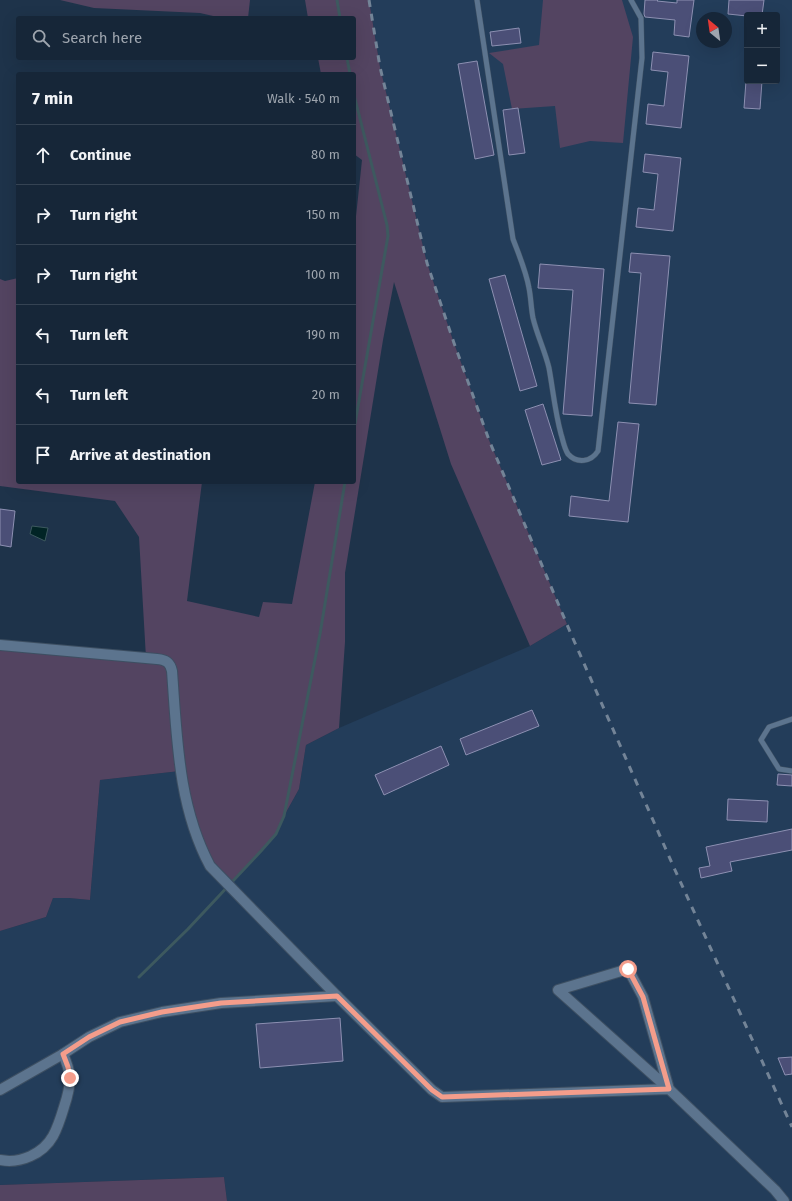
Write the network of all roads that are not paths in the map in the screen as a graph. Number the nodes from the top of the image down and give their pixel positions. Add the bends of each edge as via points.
1 (477, 0) edge
2 (631, 0) edge
3 (0, 645) edge
4 (792, 719) edge
5 (792, 771) edge
6 (337, 996) junction
7 (63, 1054) junction
8 (669, 1089) junction
9 (0, 1090) edge
10 (0, 1160) edge
11 (784, 1201) edge

1 - 2 lane via 513,239 524,268 533,317 548,366 555,412 564,444 567,453 574,459 583,461 590,459 598,451 642,58 641,18
3 - 6 street via 166,660 170,664 183,791 203,853 220,878
4 - 5 lane via 769,727 761,740 778,769
6 - 7 street via 221,1003 162,1012 120,1022 89,1037
6 - 8 street via 442,1097
7 - 9 street
7 - 10 street via 70,1078 60,1119 52,1137 43,1148 31,1156 18,1161
8 - 8 street via 643,997 628,969 558,990
8 - 11 street

